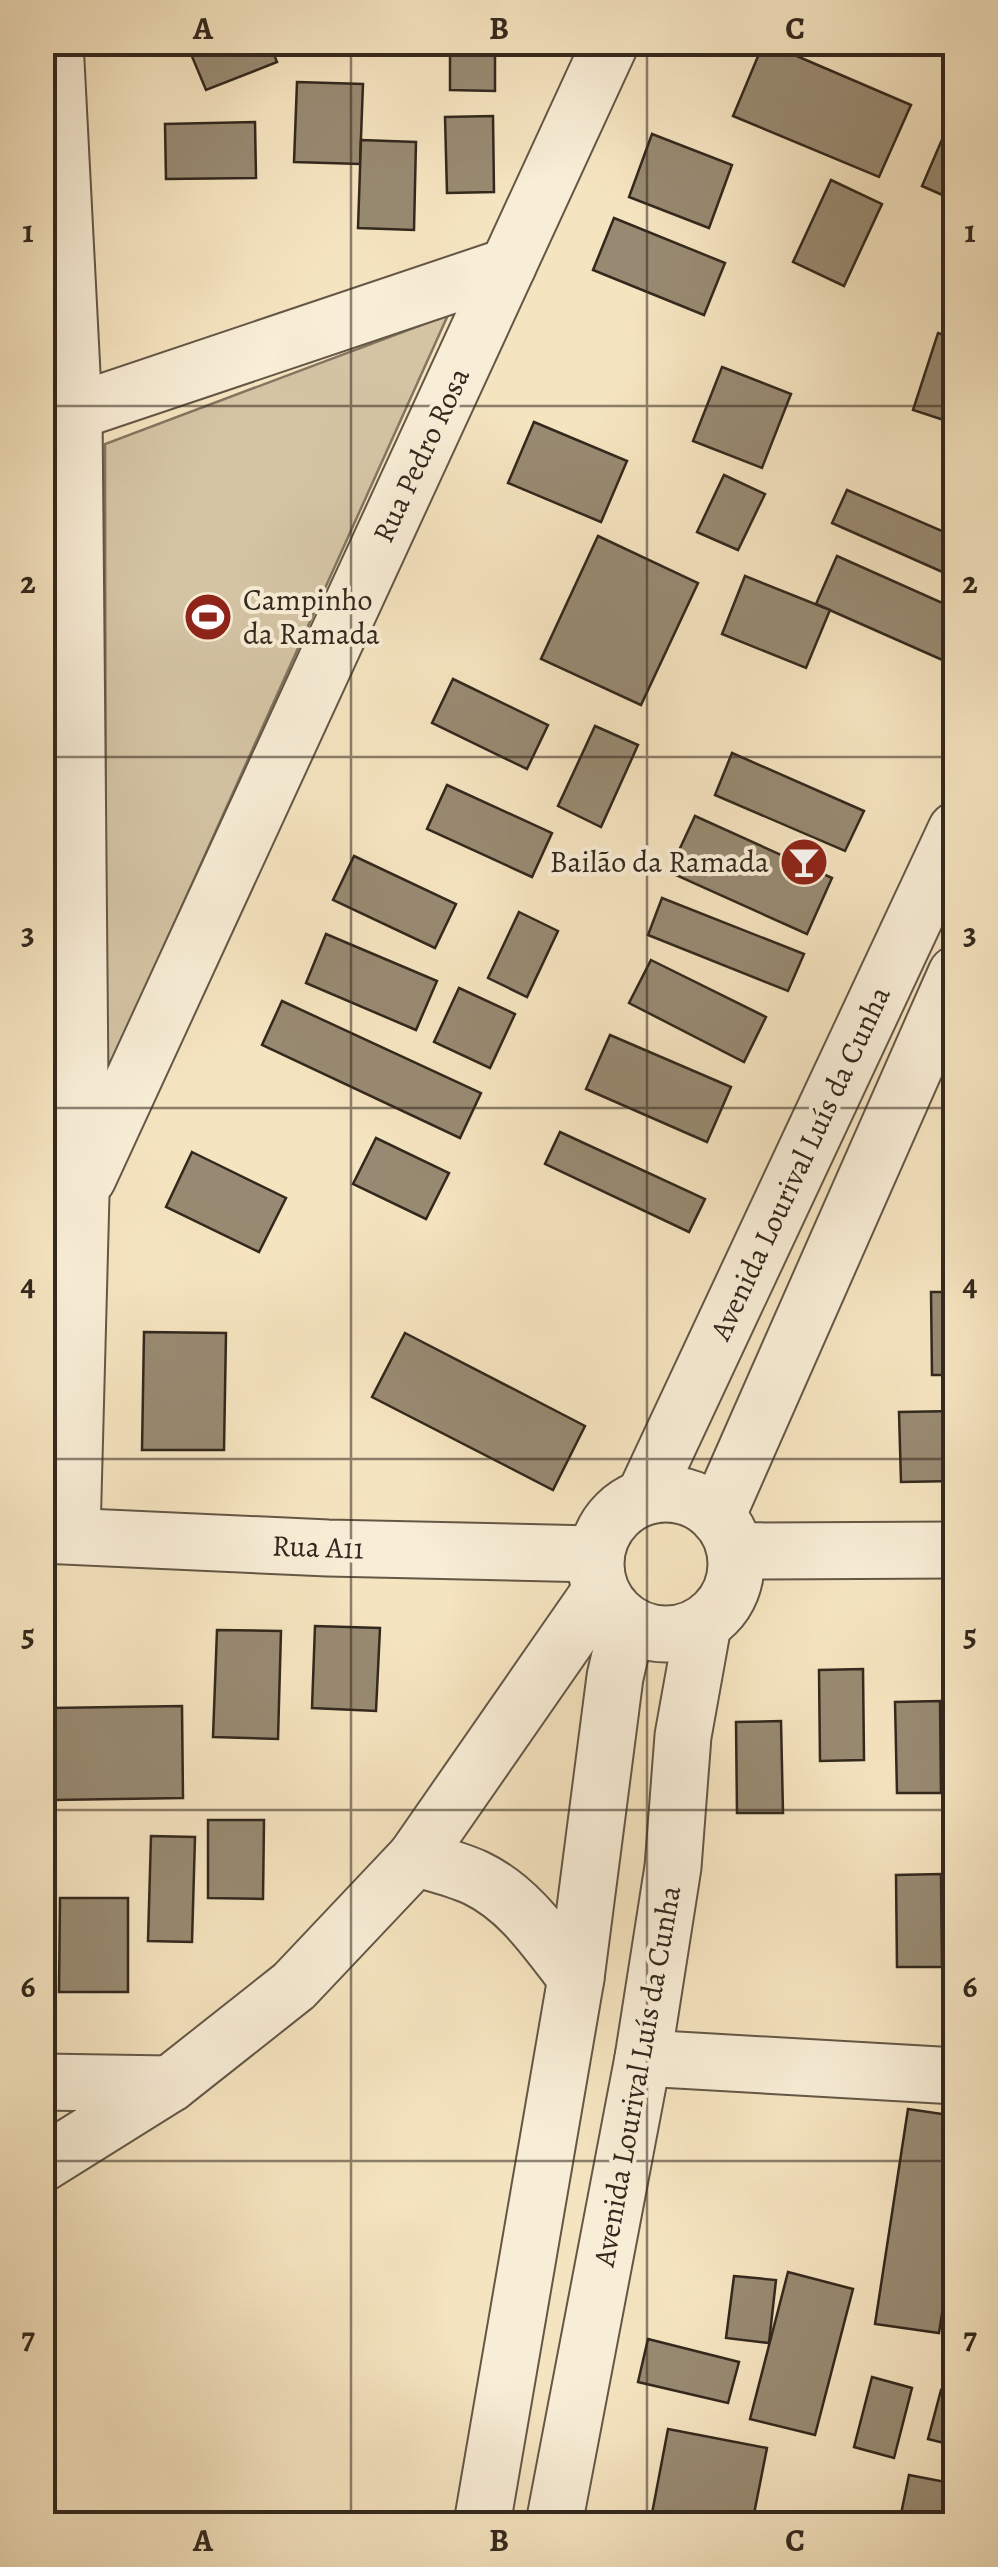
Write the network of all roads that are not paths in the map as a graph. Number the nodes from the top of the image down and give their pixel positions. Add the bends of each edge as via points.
1 (55, 42) edge
2 (610, 42) edge
3 (508, 266) junction
4 (74, 412) junction
5 (956, 830) edge
6 (954, 979) edge
7 (81, 1195) junction
8 (644, 1497) junction
9 (726, 1533) junction
10 (57, 1535) edge
11 (956, 1550) edge
12 (607, 1591) junction
13 (703, 1626) junction
14 (415, 1858) junction
15 (576, 1978) junction
16 (643, 2058) junction
17 (956, 2076) edge
18 (42, 2082) edge
19 (170, 2084) junction
20 (42, 2164) edge
21 (482, 2524) edge
22 (554, 2524) edge

1 - 4 street
2 - 3 street, Rua Pedro Rosa
3 - 4 street
3 - 7 street, Rua Pedro Rosa
4 - 7 street
5 - 8 street, Avenida Lourival Luís da Cunha
6 - 9 street, Avenida Lourival Luís da Cunha
7 - 10 street
8 - 9 street via 670,1493 696,1500
8 - 12 street, Avenida Lourival Luís da Cunha via 611,1518
9 - 11 street
9 - 13 street, Avenida Lourival Luís da Cunha via 735,1580 724,1606
10 - 12 street, Rua A11 via 328,1548
12 - 13 street via 665,1636
12 - 14 street
12 - 15 street, Avenida Lourival Luís da Cunha via 616,1677
13 - 16 street, Avenida Lourival Luís da Cunha
14 - 15 street via 474,1877 502,1894
14 - 19 street via 294,1986
15 - 21 street, Avenida Lourival Luís da Cunha
16 - 17 street
16 - 22 street, Avenida Lourival Luís da Cunha
18 - 19 street
19 - 20 street

